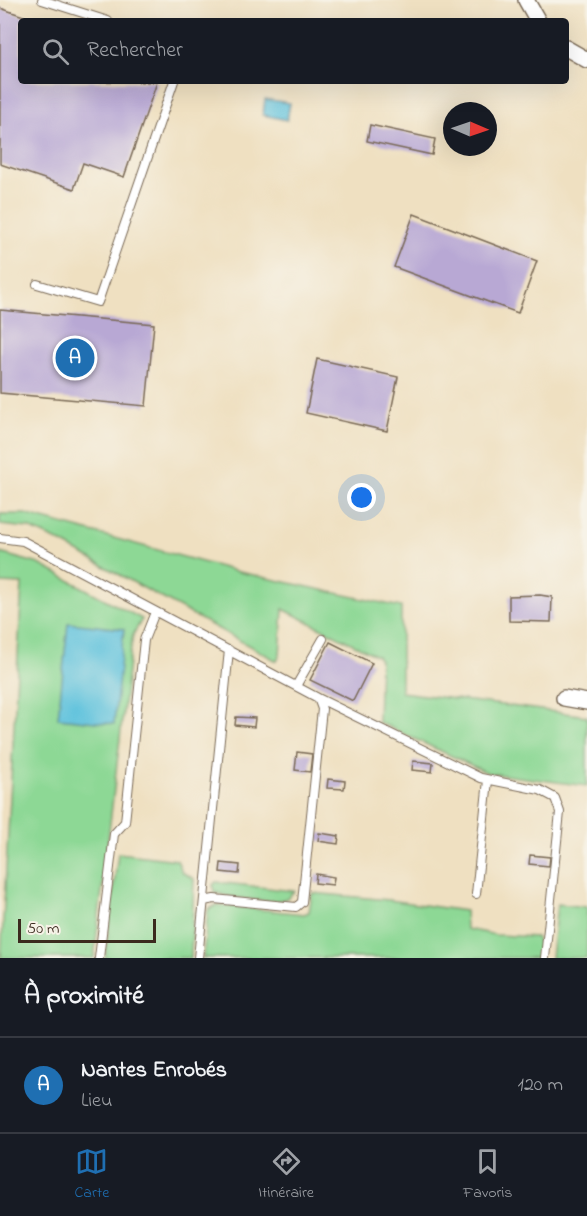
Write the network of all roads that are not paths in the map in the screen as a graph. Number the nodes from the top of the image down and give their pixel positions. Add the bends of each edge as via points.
1 (42, 0) edge
2 (526, 0) edge
3 (99, 18) edge
4 (536, 18) edge
5 (569, 50) edge
6 (587, 60) edge
7 (173, 84) edge
8 (37, 285) dead end
9 (0, 538) edge
10 (155, 612) junction
11 (323, 639) dead end
12 (229, 650) junction
13 (296, 686) junction
14 (318, 698) junction
15 (564, 698) dead end
16 (587, 702) edge
17 (488, 780) junction
18 (476, 894) dead end
19 (204, 901) junction
20 (99, 958) edge
21 (198, 958) edge
22 (545, 958) edge

1 - 3 lane
2 - 4 street
5 - 6 street
7 - 8 lane via 98,302
9 - 10 lane via 23,541
10 - 12 lane
10 - 20 lane via 144,640 125,822 114,834
11 - 13 lane
12 - 13 lane
12 - 19 lane
13 - 14 lane
14 - 17 lane
14 - 19 lane via 322,709 302,902 296,907
15 - 16 street
17 - 18 lane
17 - 22 lane via 540,790 555,798 560,812
19 - 21 lane

